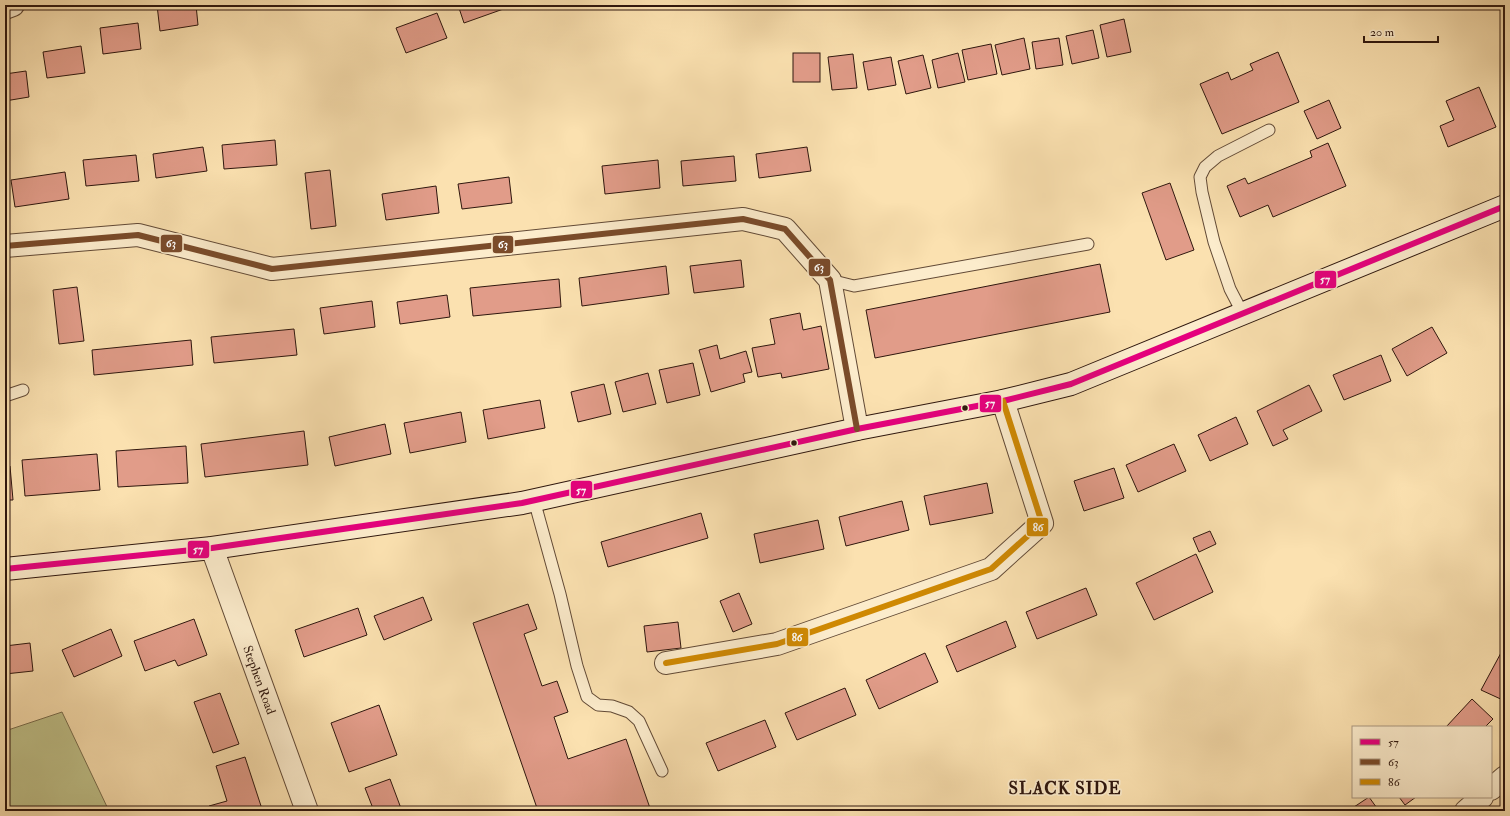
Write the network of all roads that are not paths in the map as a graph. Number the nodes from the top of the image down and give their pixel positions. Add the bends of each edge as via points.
1 (13, 5) edge
2 (5, 8) edge
3 (1269, 130) dead end
4 (1505, 206) edge
5 (1088, 244) dead end
6 (5, 246) edge
7 (830, 280) junction
8 (1243, 314) junction
9 (23, 390) dead end
10 (5, 396) edge
11 (1004, 400) junction
12 (857, 429) junction
13 (534, 500) junction
14 (212, 548) junction
15 (5, 569) edge
16 (666, 663) dead end
17 (662, 771) dead end
18 (1505, 777) edge
19 (1492, 788) edge
20 (1481, 798) edge
21 (307, 811) edge
22 (1466, 811) edge

1 - 2 street
3 - 8 lane via 1218,156 1206,166 1200,177 1214,242 1230,289
4 - 8 street
5 - 7 lane via 854,286
6 - 7 street via 138,235 272,269 743,219 785,229
7 - 12 street
8 - 11 street via 1071,384
9 - 10 lane
11 - 12 street
11 - 16 street via 1042,523 991,569 777,644
12 - 13 street
13 - 14 street
13 - 17 lane via 587,697 598,705 612,706 629,712 639,721
14 - 15 street
14 - 21 street, Stephen Road
18 - 19 street
20 - 22 street

